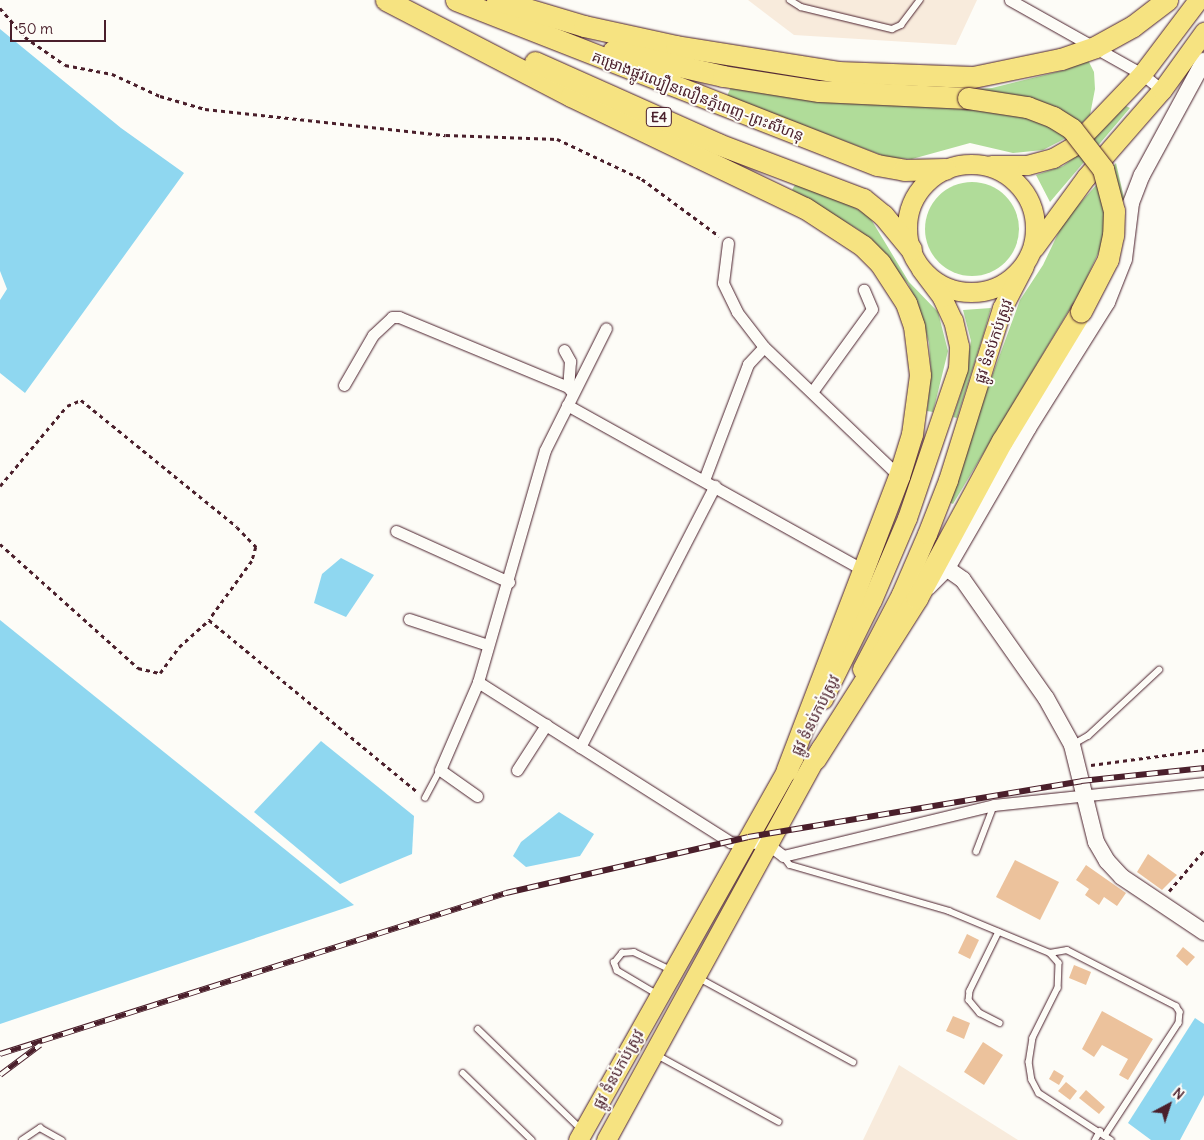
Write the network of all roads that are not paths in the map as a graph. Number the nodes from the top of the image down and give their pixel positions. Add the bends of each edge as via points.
1 (386, 0) edge
2 (395, 0) edge
3 (497, 0) edge
4 (790, 0) edge
5 (920, 0) edge
6 (1010, 0) edge
7 (1167, 0) edge
8 (1198, 0) edge
9 (461, 3) edge
10 (1204, 32) edge
11 (1095, 47) junction
12 (1204, 61) edge
13 (1142, 74) junction
14 (1162, 90) junction
15 (982, 165) junction
16 (945, 169) junction
17 (728, 243) road end
18 (1033, 249) junction
19 (916, 258) junction
20 (1024, 266) junction
21 (864, 290) dead end
22 (606, 328) dead end
23 (764, 347) junction
24 (564, 350) dead end
25 (344, 385) dead end
26 (570, 390) junction
27 (812, 392) junction
28 (566, 405) junction
29 (899, 476) junction
30 (704, 480) junction
31 (715, 486) junction
32 (396, 531) dead end
33 (941, 565) junction
34 (863, 570) junction
35 (509, 582) junction
36 (409, 619) dead end
37 (488, 645) junction
38 (1159, 670) dead end
39 (478, 682) junction
40 (546, 725) junction
41 (1072, 745) junction
42 (580, 746) junction
43 (815, 759) junction
44 (440, 770) junction
45 (517, 770) dead end
46 (787, 770) junction
47 (1204, 784) edge
48 (477, 796) dead end
49 (1084, 796) junction
50 (425, 798) road end
51 (994, 805) junction
52 (766, 843) junction
53 (745, 844) junction
54 (976, 852) dead end
55 (782, 856) junction
56 (999, 932) junction
57 (1204, 932) edge
58 (1050, 954) junction
59 (673, 971) junction
60 (695, 976) junction
61 (659, 996) junction
62 (1000, 1023) dead end
63 (478, 1029) dead end
64 (654, 1053) junction
65 (853, 1062) dead end
66 (463, 1073) dead end
67 (779, 1122) dead end
68 (1100, 1132) junction
69 (581, 1136) edge
70 (1105, 1136) junction
71 (22, 1140) edge
72 (62, 1140) edge
73 (532, 1140) edge
74 (606, 1140) edge
75 (1094, 1140) edge
76 (1111, 1140) edge

1 - 29 highway via 571,96 805,208 863,246 880,263 906,303 918,349 919,398
2 - 19 highway, គម្រោងផ្លូវល្បឿនលឿនភ្នំពេញ-ព្រះសីហនុ / E4 via 718,144 863,199 883,215
3 - 11 highway via 584,26 676,46 838,72 973,77 1061,59
4 - 5 lane via 801,7 892,29 901,25
6 - 11 street
7 - 11 highway via 1133,26
8 - 13 main road
9 - 16 highway, គម្រោងផ្លូវល្បឿនលឿនភ្នំពេញ-ព្រះសីហនុ / E4 via 877,165 904,170
9 - 33 highway, bridge via 616,51 723,76 819,91 968,98 1027,106 1072,129 1103,169 1114,211 1114,235 1108,259 1081,311 1002,441
10 - 14 main road
11 - 13 street
12 - 33 street via 1142,175 1131,203 1124,259 1106,302
13 - 14 street
13 - 15 main road via 1099,122 1072,147 1053,158 1027,165
14 - 18 main road via 1086,176
15 - 16 main road, E4 via 963,164
15 - 18 main road, E4 via 1009,177 1020,186 1032,205 1036,227
16 - 19 main road, E4 via 917,194 909,212 907,231
17 - 23 street via 723,283 737,312
18 - 20 main road, E4
19 - 20 main road, E4 via 935,281 953,290 973,293 992,290 1010,280
19 - 46 main road, ផ្លូវ ទំនប់កប់ស្រូវ via 942,297 953,321 959,346 958,368 907,518 872,600
20 - 43 main road, ផ្លូវ ទំនប់កប់ស្រូវ via 1002,308 948,480 920,551
21 - 27 street via 872,309
22 - 26 street
23 - 27 street
23 - 30 street via 748,364
24 - 26 street via 570,361
25 - 26 street via 359,354 392,317
26 - 28 street
27 - 29 street
28 - 30 street
28 - 35 street via 546,450
29 - 34 highway
30 - 31 street
31 - 34 street
31 - 42 street
32 - 35 street
33 - 41 street via 964,580 1017,655
33 - 43 highway
34 - 46 highway
35 - 37 street
36 - 37 street
37 - 39 street
38 - 41 lane via 1088,736
39 - 40 street
39 - 44 street
40 - 42 street
40 - 45 street
41 - 49 street
42 - 53 street via 730,842
43 - 52 main road, ផ្លូវ ទំនប់កប់ស្រូវ
44 - 48 street
44 - 50 lane
46 - 53 main road, ផ្លូវ ទំនប់កប់ស្រូវ
47 - 49 street
49 - 51 street
49 - 57 street via 1096,842 1107,861 1122,877
51 - 54 lane
51 - 55 street
52 - 53 street
52 - 55 street
52 - 60 main road, ផ្លូវ ទំនប់កប់ស្រូវ
53 - 59 main road, ផ្លូវ ទំនប់កប់ស្រូវ
55 - 56 lane via 790,865 949,911
56 - 58 lane
56 - 62 lane via 970,991 969,1000 980,1013
58 - 68 lane via 1059,963 1058,988 1033,1038 1029,1062 1032,1080 1039,1093
58 - 70 lane via 1066,950 1176,1006 1180,1012 1179,1022
59 - 61 main road, ផ្លូវ ទំនប់កប់ស្រូវ
59 - 61 lane via 634,952 622,952 614,962 617,971
60 - 64 main road, ផ្លូវ ទំនប់កប់ស្រូវ
60 - 65 lane
61 - 69 main road, ផ្លូវ ទំនប់កប់ស្រូវ
63 - 69 lane
64 - 67 lane
64 - 74 main road, ផ្លូវ ទំនប់កប់ស្រូវ
66 - 73 lane
68 - 70 lane
68 - 75 lane
70 - 76 lane
71 - 72 lane via 40,1128

